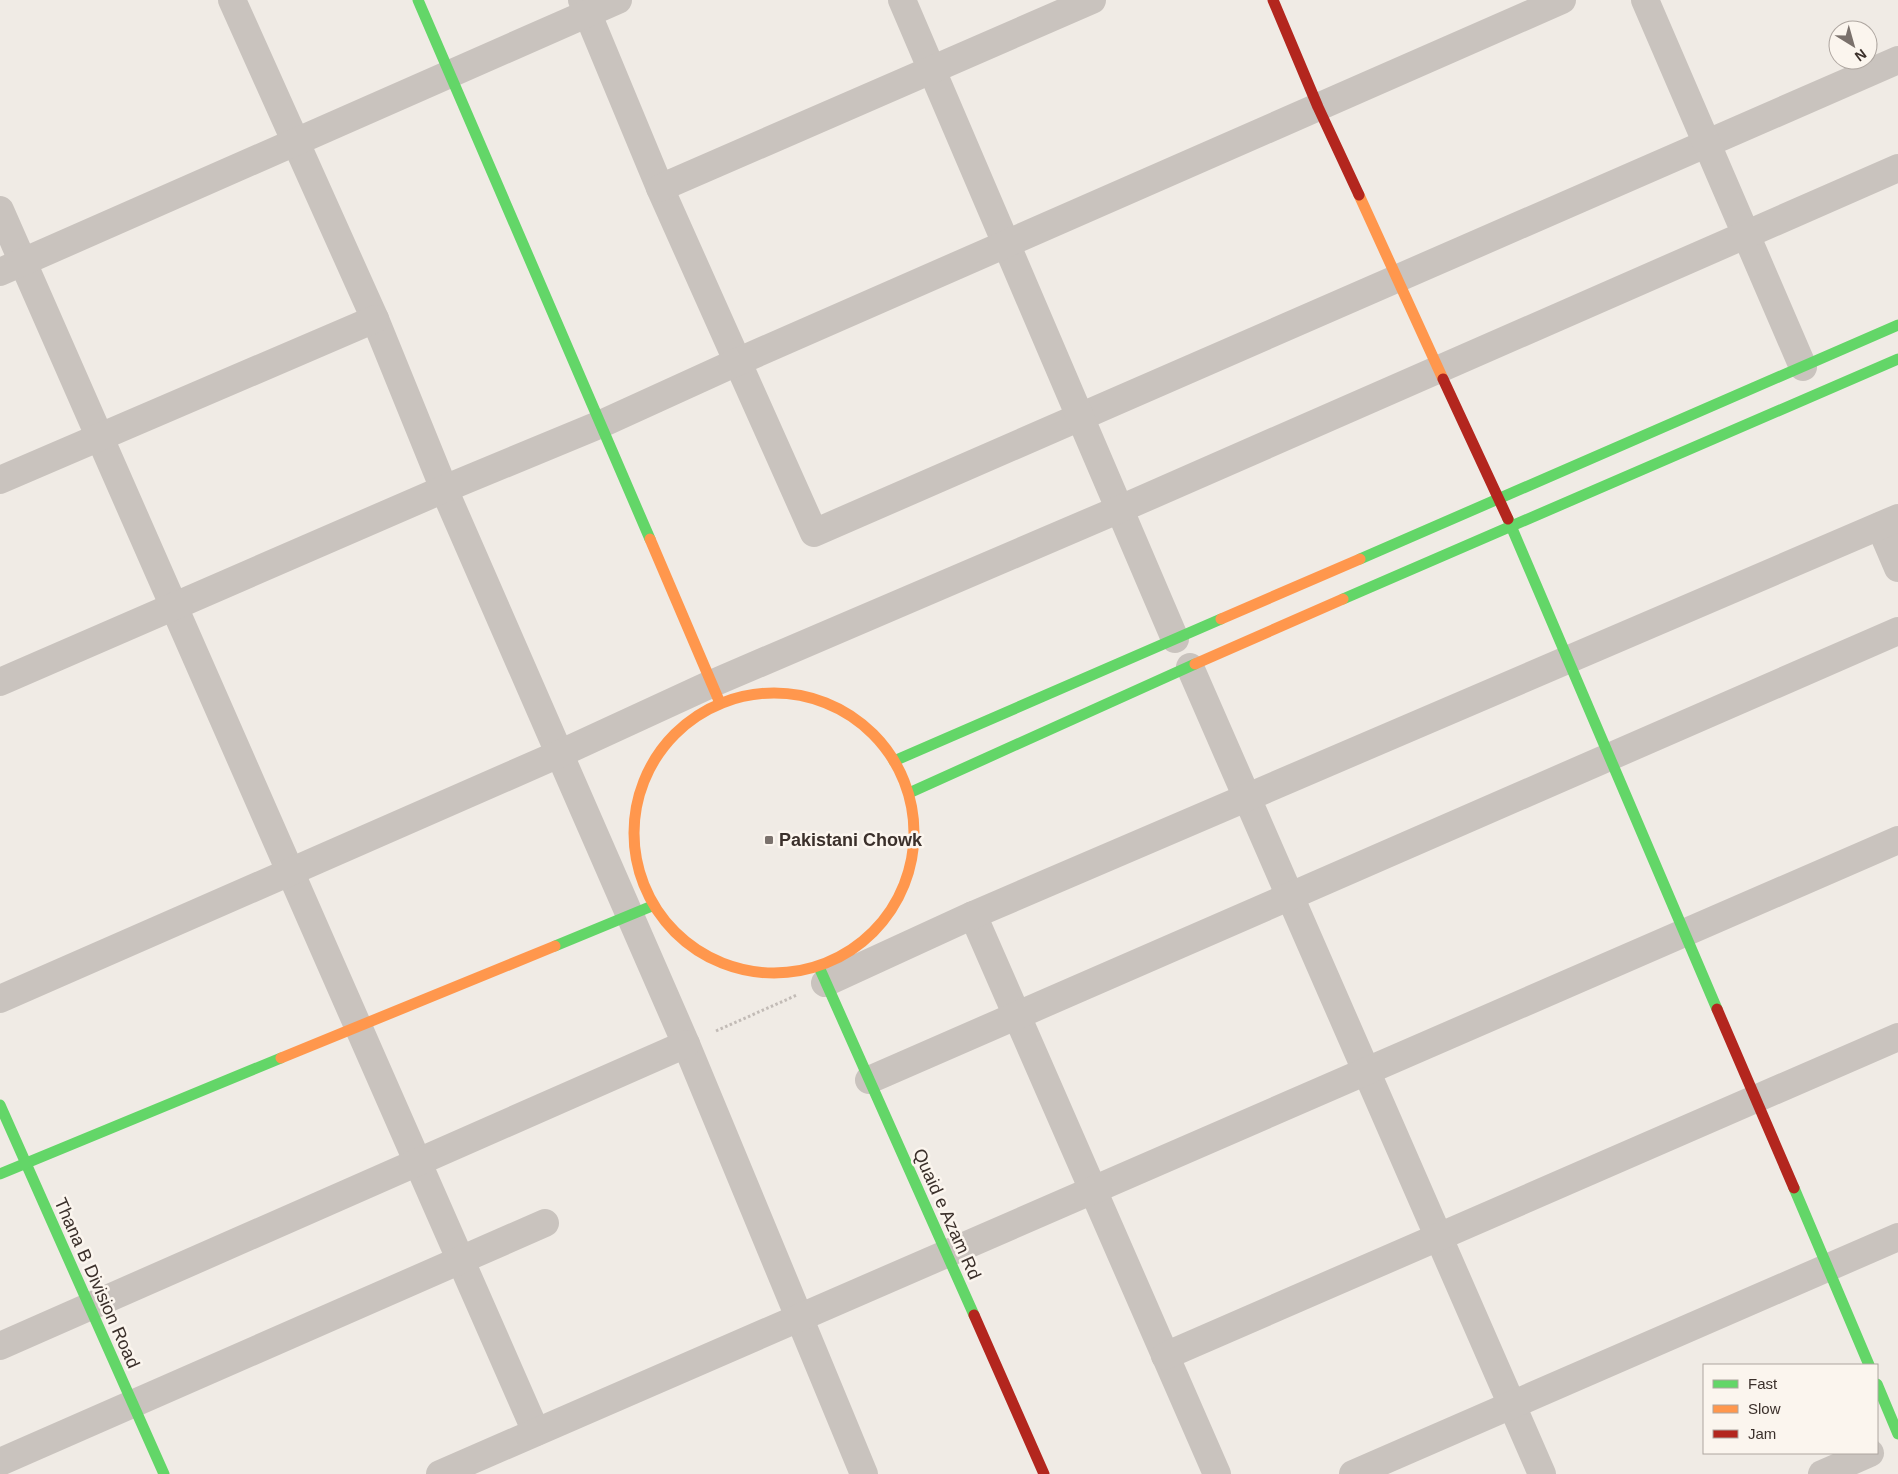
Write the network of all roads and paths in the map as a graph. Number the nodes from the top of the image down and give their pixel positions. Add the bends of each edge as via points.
1 (232, 0) edge
2 (418, 0) edge
3 (618, 0) edge
4 (902, 0) edge
5 (1092, 0) edge
6 (1273, 0) edge
7 (1562, 0) edge
8 (1645, 0) edge
9 (585, 7) edge
10 (1898, 60) edge
11 (932, 70) junction
12 (451, 74) junction
13 (1318, 107) junction
14 (296, 140) junction
15 (1706, 143) junction
16 (1898, 168) edge
17 (660, 188) junction
18 (0, 210) edge
19 (1746, 235) junction
20 (1006, 244) junction
21 (12, 267) edge
22 (1397, 279) junction
23 (375, 319) junction
24 (1898, 325) edge
25 (1898, 359) edge
26 (737, 362) junction
27 (1802, 367) junction
28 (1439, 369) junction
29 (1080, 417) junction
30 (601, 424) junction
31 (100, 437) junction
32 (0, 480) edge
33 (444, 489) junction
34 (1499, 498) junction
35 (1120, 509) junction
36 (1889, 522) edge
37 (1511, 525) junction
38 (1898, 568) edge
39 (174, 606) junction
40 (1898, 631) edge
41 (1175, 639) junction
42 (1568, 659) junction
43 (1190, 667) junction
44 (0, 682) edge
45 (716, 694) junction
46 (559, 754) junction
47 (1610, 757) junction
48 (894, 761) junction
49 (909, 794) junction
50 (1247, 797) junction
51 (1898, 840) edge
52 (290, 872) junction
53 (1290, 896) junction
54 (640, 910) junction
55 (973, 915) junction
56 (1684, 933) junction
57 (822, 975) junction
58 (0, 999) edge
59 (1016, 1015) junction
60 (357, 1026) junction
61 (1898, 1037) edge
62 (686, 1044) junction
63 (1366, 1071) junction
64 (869, 1080) junction
65 (1755, 1099) junction
66 (0, 1105) edge
67 (24, 1163) junction
68 (417, 1163) junction
69 (0, 1174) edge
70 (1093, 1190) junction
71 (545, 1223) dead end
72 (1438, 1237) junction
73 (1898, 1237) edge
74 (946, 1254) junction
75 (460, 1260) junction
76 (1827, 1268) junction
77 (89, 1307) junction
78 (799, 1318) junction
79 (0, 1346) edge
80 (1165, 1356) junction
81 (1868, 1364) edge
82 (1878, 1386) edge
83 (132, 1404) junction
84 (1512, 1405) junction
85 (536, 1432) junction
86 (1898, 1434) edge
87 (1898, 1440) edge
88 (1878, 1450) edge
89 (1868, 1454) edge
90 (0, 1462) edge
91 (164, 1474) edge
92 (440, 1474) edge
93 (864, 1474) edge
94 (1044, 1474) edge
95 (1217, 1474) edge
96 (1353, 1474) edge
97 (1542, 1474) edge
98 (1822, 1474) edge

1 - 14 street
2 - 12 street
3 - 9 street
4 - 11 street
5 - 11 street
6 - 13 street
7 - 13 street
8 - 15 street
9 - 12 street
9 - 17 street
10 - 15 street
11 - 17 street
11 - 20 street
12 - 14 street
12 - 30 street
13 - 20 street
13 - 22 street
14 - 21 street
14 - 23 street
15 - 19 street
15 - 22 street
16 - 19 street
17 - 26 street
18 - 21 street
19 - 27 street
19 - 28 street
20 - 26 street
20 - 29 street
21 - 31 street
22 - 28 street
22 - 29 street
23 - 31 street
23 - 33 street
24 - 27 street
25 - 37 street
26 - 29 street via 814,533
26 - 30 street
27 - 34 street
28 - 34 street
28 - 35 street
29 - 35 street
30 - 33 street
30 - 45 street
31 - 32 street
31 - 39 street
33 - 39 street
33 - 46 street
34 - 37 street
34 - 41 street
35 - 41 street
35 - 45 street
36 - 38 street
36 - 42 street
37 - 42 street
37 - 43 street
39 - 44 street
39 - 52 street
40 - 47 street
41 - 48 street
42 - 47 street
42 - 50 street
43 - 49 street
43 - 50 street
45 - 46 street
45 - 48 street via 804,695 847,711 882,741
45 - 54 street via 675,732 647,770 633,815
46 - 52 street
46 - 54 street
47 - 53 street
47 - 56 street
48 - 49 street via 906,780
49 - 57 street via 915,825 910,871 891,912 859,946
50 - 53 street
50 - 55 street
51 - 56 street
52 - 58 street
52 - 60 street
53 - 59 street
53 - 63 street
54 - 57 street via 682,942 724,966 771,974
54 - 60 street
54 - 62 street
55 - 57 street
55 - 59 street
56 - 63 street
56 - 65 street
57 - 62 path
57 - 64 street, Quaid e Azam Rd
59 - 64 street
59 - 70 street
60 - 67 street
60 - 68 street
61 - 65 street
62 - 68 street
62 - 78 street
63 - 70 street
63 - 72 street
64 - 74 street, Quaid e Azam Rd
65 - 72 street
65 - 76 street
66 - 67 street, Thana B Division Road
67 - 69 street
67 - 77 street, Thana B Division Road
68 - 75 street
68 - 77 street
70 - 74 street
70 - 80 street
71 - 75 street
72 - 80 street
72 - 84 street
73 - 76 street
74 - 78 street
74 - 94 street, Quaid e Azam Rd
75 - 83 street
75 - 85 street
76 - 81 street
76 - 84 street
77 - 79 street
77 - 83 street, Thana B Division Road
78 - 85 street
78 - 93 street
80 - 95 street
82 - 86 street
83 - 90 street
83 - 91 street, Thana B Division Road
84 - 96 street
84 - 97 street
85 - 92 street
87 - 88 street
89 - 98 street

